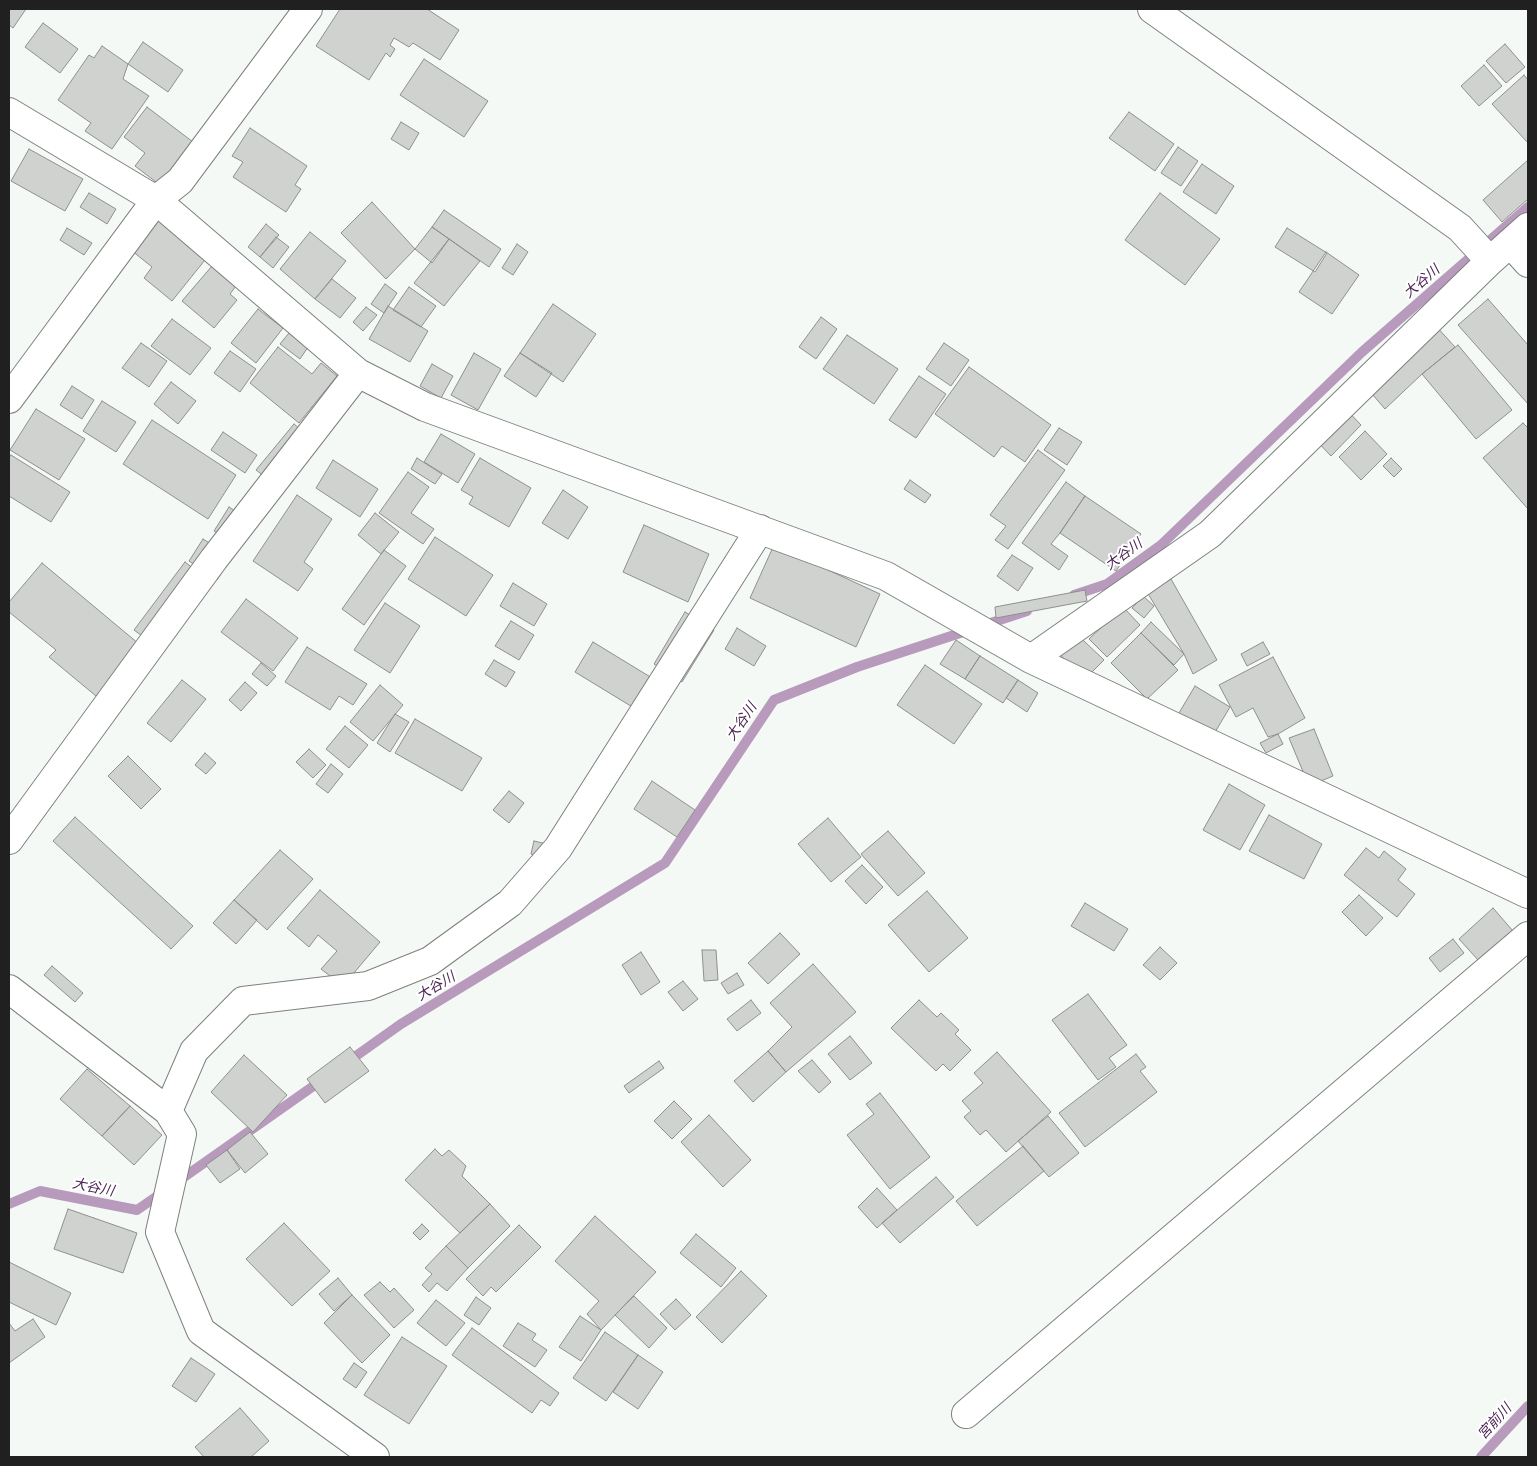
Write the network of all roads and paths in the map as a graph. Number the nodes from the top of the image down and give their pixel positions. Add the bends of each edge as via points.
1 (308, 9) edge
2 (1152, 9) edge
3 (9, 112) edge
4 (156, 200) junction
5 (1519, 235) edge
6 (1490, 261) junction
7 (1528, 263) edge
8 (358, 373) junction
9 (9, 399) edge
10 (760, 529) junction
11 (1031, 659) junction
12 (9, 840) edge
13 (1528, 894) edge
14 (1528, 936) edge
15 (9, 990) edge
16 (168, 1110) junction
17 (966, 1414) dead end
18 (375, 1457) edge

1 - 4 street via 180,182
2 - 6 street via 1460,228
3 - 4 street
4 - 8 street
4 - 9 street
5 - 6 street
5 - 7 street
6 - 11 street via 1210,534
8 - 10 street via 425,407
8 - 12 street via 214,560
10 - 11 street via 886,576
10 - 16 street via 558,848 510,902 430,961 368,986 243,1001 194,1051
11 - 13 street
14 - 17 street
15 - 16 street
16 - 18 street via 182,1134 160,1232 201,1331

